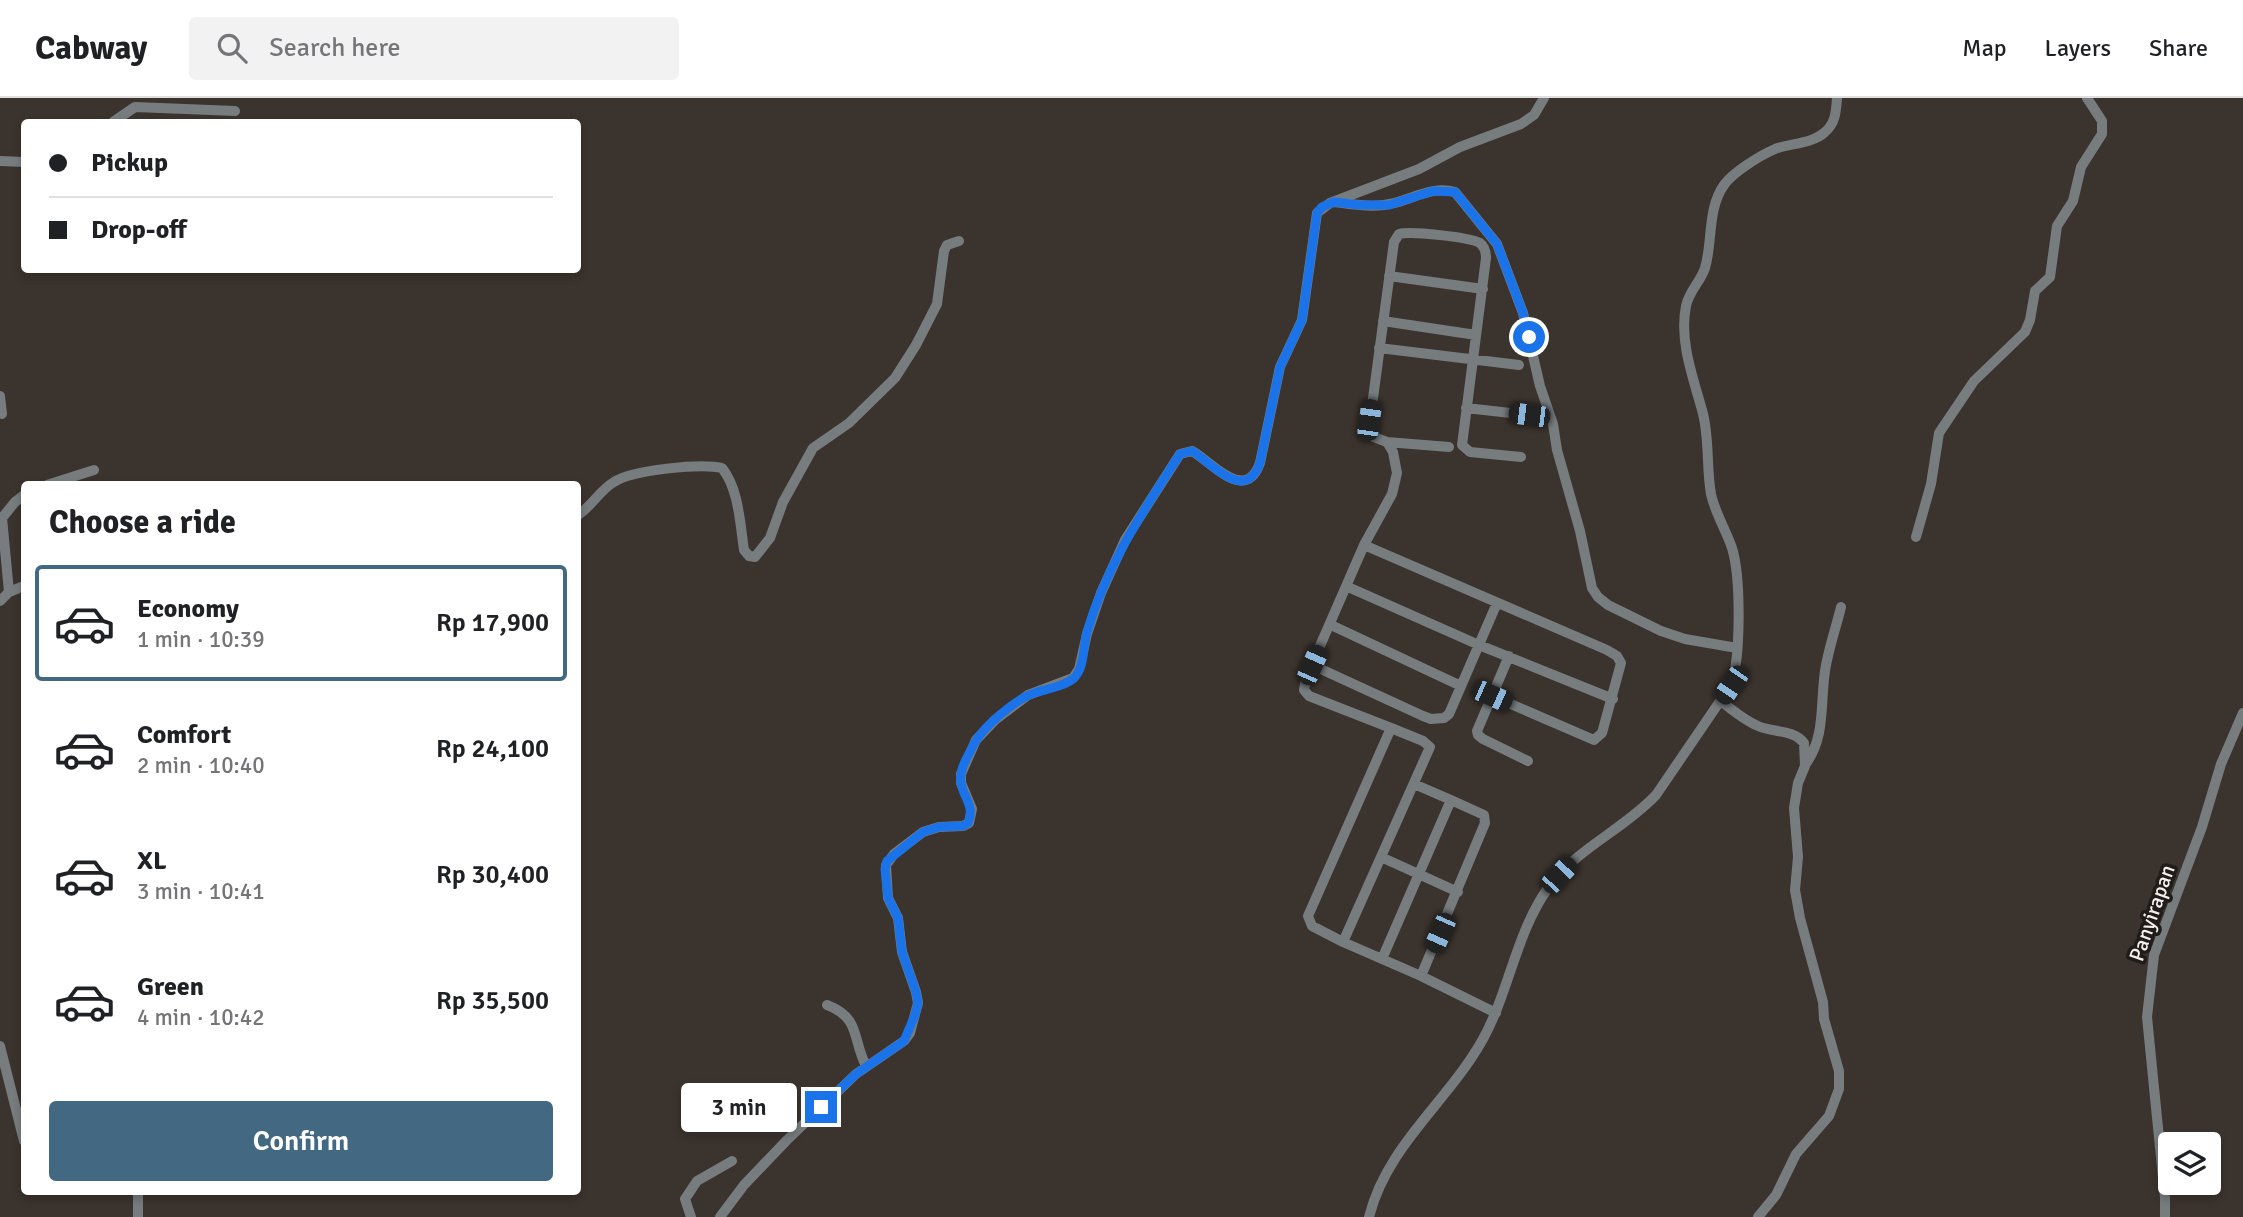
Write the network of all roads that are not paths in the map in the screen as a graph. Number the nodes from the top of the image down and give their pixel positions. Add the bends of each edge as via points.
1 (1544, 98) edge
2 (1837, 98) edge
3 (2087, 98) edge
4 (235, 111) dead end
5 (117, 119) edge
6 (0, 161) edge
7 (21, 162) edge
8 (1334, 202) junction
9 (959, 242) dead end
10 (1389, 276) junction
11 (1483, 289) junction
12 (1383, 321) junction
13 (1476, 335) junction
14 (1379, 348) junction
15 (1473, 359) junction
16 (1519, 365) dead end
17 (0, 396) edge
18 (1466, 408) junction
19 (2, 414) dead end
20 (1529, 415) dead end
21 (1387, 442) junction
22 (1449, 447) dead end
23 (1521, 457) dead end
24 (94, 470) dead end
25 (60, 481) edge
26 (21, 497) edge
27 (581, 512) edge
28 (1, 517) edge
29 (1916, 537) dead end
30 (1364, 545) junction
31 (21, 587) edge
32 (1348, 587) junction
33 (9, 592) junction
34 (0, 601) edge
35 (1497, 603) junction
36 (1841, 607) dead end
37 (1331, 625) junction
38 (1479, 645) junction
39 (1737, 648) junction
40 (1509, 656) junction
41 (1312, 665) junction
42 (1461, 686) junction
43 (1492, 696) junction
44 (1613, 699) junction
45 (1721, 701) junction
46 (2243, 713) edge
47 (1391, 728) junction
48 (1528, 761) dead end
49 (1805, 766) junction
50 (1414, 785) junction
51 (1451, 800) junction
52 (1381, 857) junction
53 (1419, 874) junction
54 (1458, 892) junction
55 (1343, 942) junction
56 (1382, 959) junction
57 (1421, 976) junction
58 (827, 1006) dead end
59 (1496, 1013) junction
60 (0, 1046) edge
61 (866, 1066) junction
62 (21, 1129) edge
63 (732, 1161) dead end
64 (138, 1195) edge
65 (138, 1217) edge
66 (691, 1217) edge
67 (720, 1217) edge
68 (1369, 1217) edge
69 (1758, 1217) edge
70 (2165, 1217) edge

1 - 8 street via 1534,115 1521,124
2 - 39 street via 1836,115 1825,133 1776,149 1724,184 1704,269 1686,305 1689,367 1703,411 1711,496 1733,552
3 - 29 street via 2102,121 2102,134 2081,167 2073,201 2057,226 2050,277 2035,291 2025,332 1974,381 1939,433
4 - 5 street via 135,107
6 - 7 street
8 - 39 street via 1389,205 1433,191 1455,192 1497,244 1523,313 1592,588 1608,605 1661,631
8 - 61 street via 1322,207 1314,222 1302,320 1280,367 1255,473 1238,481 1192,451 1180,454 1125,540 1101,593 1073,678 1028,695 976,740 961,774 972,809 968,823 923,832 887,861 888,898 898,918 902,952 918,1003 904,1041
9 - 27 street via 944,251 937,304 895,378 849,423 813,448 783,502 771,538 755,557 744,550 729,478 717,466 650,471 617,480
10 - 11 street
10 - 11 street via 1394,239 1418,232 1481,244 1486,258
10 - 12 street
11 - 13 street
12 - 13 street
12 - 14 street
13 - 15 street
14 - 15 street
14 - 21 street via 1368,428 1371,436
15 - 16 street
15 - 18 street
17 - 19 street
18 - 20 street
18 - 23 street via 1463,448
21 - 22 street
21 - 30 street via 1396,461 1394,487
24 - 25 street
26 - 28 street
28 - 33 street
30 - 32 street
30 - 35 street
31 - 33 street
32 - 37 street
32 - 38 street
33 - 34 street
35 - 38 street
35 - 44 street via 1618,656 1621,667
36 - 49 street via 1825,668 1818,738
37 - 41 street
37 - 42 street
38 - 40 street
38 - 42 street
39 - 45 street via 1734,675
40 - 43 street
40 - 44 street
41 - 42 street via 1431,719 1444,718
41 - 47 street via 1305,694
43 - 44 street via 1594,740
43 - 48 street via 1478,735
45 - 49 street via 1757,726 1801,738
45 - 59 street via 1656,795 1578,855 1547,890 1517,952
46 - 70 street, Panyirapan via 2154,955 2147,1017
47 - 50 street via 1430,747
47 - 55 street via 1308,916 1312,926
49 - 69 street via 1794,808 1796,897 1837,1062 1839,1089 1829,1116 1796,1154 1776,1195
50 - 51 street
50 - 52 street
51 - 53 street
51 - 54 street via 1485,819
52 - 53 street
52 - 55 street
53 - 54 street
53 - 56 street
54 - 57 street
55 - 56 street
56 - 57 street
57 - 59 street
58 - 61 street via 854,1025
59 - 68 street via 1466,1066 1400,1149 1374,1196
60 - 62 street
61 - 67 street via 787,1140
63 - 66 street via 695,1183 685,1199
64 - 65 street

